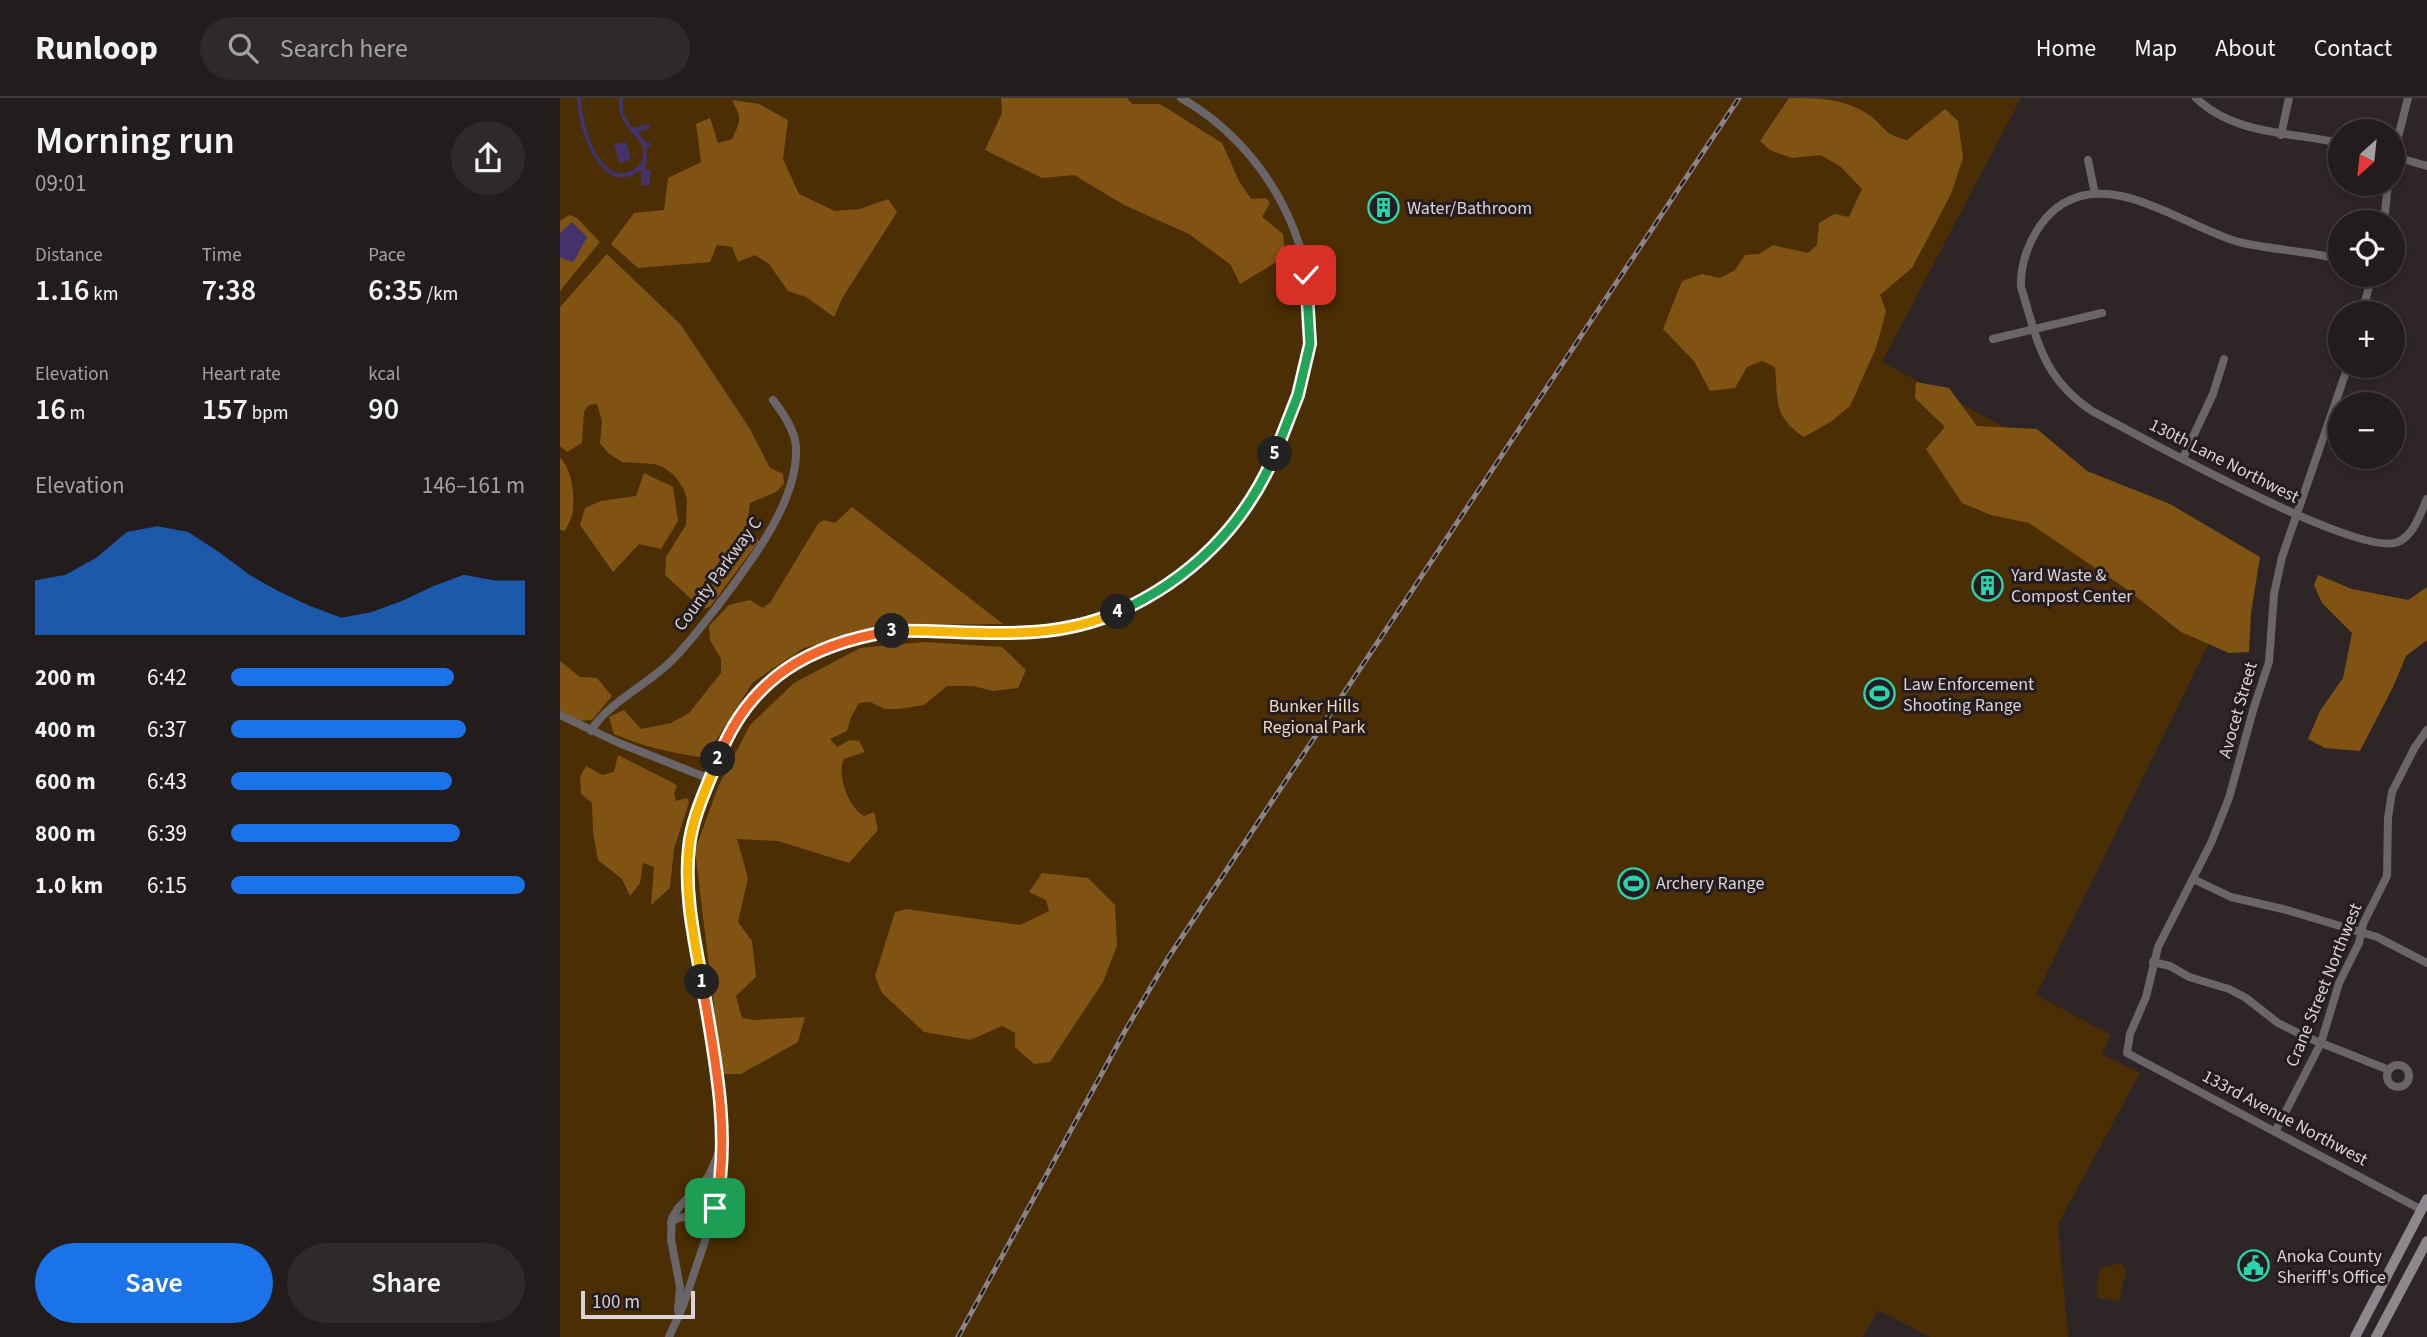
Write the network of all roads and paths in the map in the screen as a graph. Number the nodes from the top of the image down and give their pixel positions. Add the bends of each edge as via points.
1 (1181, 98) edge
2 (2196, 98) edge
3 (2289, 98) edge
4 (2408, 98) edge
5 (2403, 119) edge
6 (2281, 135) junction
7 (2328, 141) edge
8 (2088, 160) dead end
9 (2405, 160) edge
10 (2427, 166) edge
11 (2095, 194) junction
12 (2328, 257) edge
13 (2102, 313) dead end
14 (2034, 328) junction
15 (1993, 340) dead end
16 (2224, 359) dead end
17 (2344, 378) edge
18 (773, 400) dead end
19 (2183, 458) junction
20 (2427, 499) edge
21 (2298, 515) junction
22 (560, 715) edge
23 (2427, 730) edge
24 (591, 731) junction
25 (710, 779) junction
26 (2193, 879) junction
27 (2361, 932) junction
28 (2153, 962) junction
29 (2427, 963) edge
30 (2321, 1043) junction
31 (2127, 1053) joint
32 (2389, 1070) dead end
33 (2275, 1132) junction
34 (720, 1149) junction
35 (2425, 1207) edge
36 (671, 1222) junction
37 (708, 1232) junction
38 (2427, 1241) edge
39 (677, 1318) junction
40 (669, 1337) edge
41 (2356, 1337) edge
42 (2376, 1337) edge

1 - 25 street via 1229,131 1261,168 1287,213 1306,275 1310,344 1303,378 1272,460 1241,514 1217,544 1177,579 1137,603 1085,624 1014,635 893,631 858,637 810,654 760,692 734,726
2 - 6 street via 2234,121
3 - 6 street
4 - 5 street
6 - 7 street
8 - 11 street
9 - 10 street
11 - 12 street via 2130,197 2238,242
11 - 14 street via 2055,208 2026,251 2021,287
13 - 14 street
14 - 15 street
14 - 19 street, 130th Lane Northwest via 2053,376 2075,399
16 - 19 street
17 - 21 street, Avocet Street
18 - 24 street, County Parkway C via 796,447 791,481 769,535 682,651 600,716
19 - 21 street, 130th Lane Northwest
20 - 21 street, 130th Lane Northwest via 2412,529 2396,543 2376,544
21 - 26 street, Avocet Street via 2274,594 2269,662 2222,820
22 - 24 street
23 - 27 street, Crane Street Northwest via 2392,792 2387,876
24 - 25 street
25 - 34 street via 689,845 688,902 719,1086
26 - 27 street via 2231,897
26 - 28 street, Avocet Street
27 - 29 street
27 - 30 street, Crane Street Northwest
28 - 30 street via 2230,989 2278,1023
28 - 31 street, Avocet Street
30 - 32 street
30 - 33 street, Crane Street Northwest
31 - 33 street, 133rd Avenue Northwest
33 - 35 street, 133rd Avenue Northwest
34 - 36 street via 709,1176 679,1206
34 - 37 street via 721,1178
35 - 41 main road
36 - 37 street via 691,1218
36 - 39 street via 680,1287
37 - 39 street
38 - 42 main road
39 - 40 street

